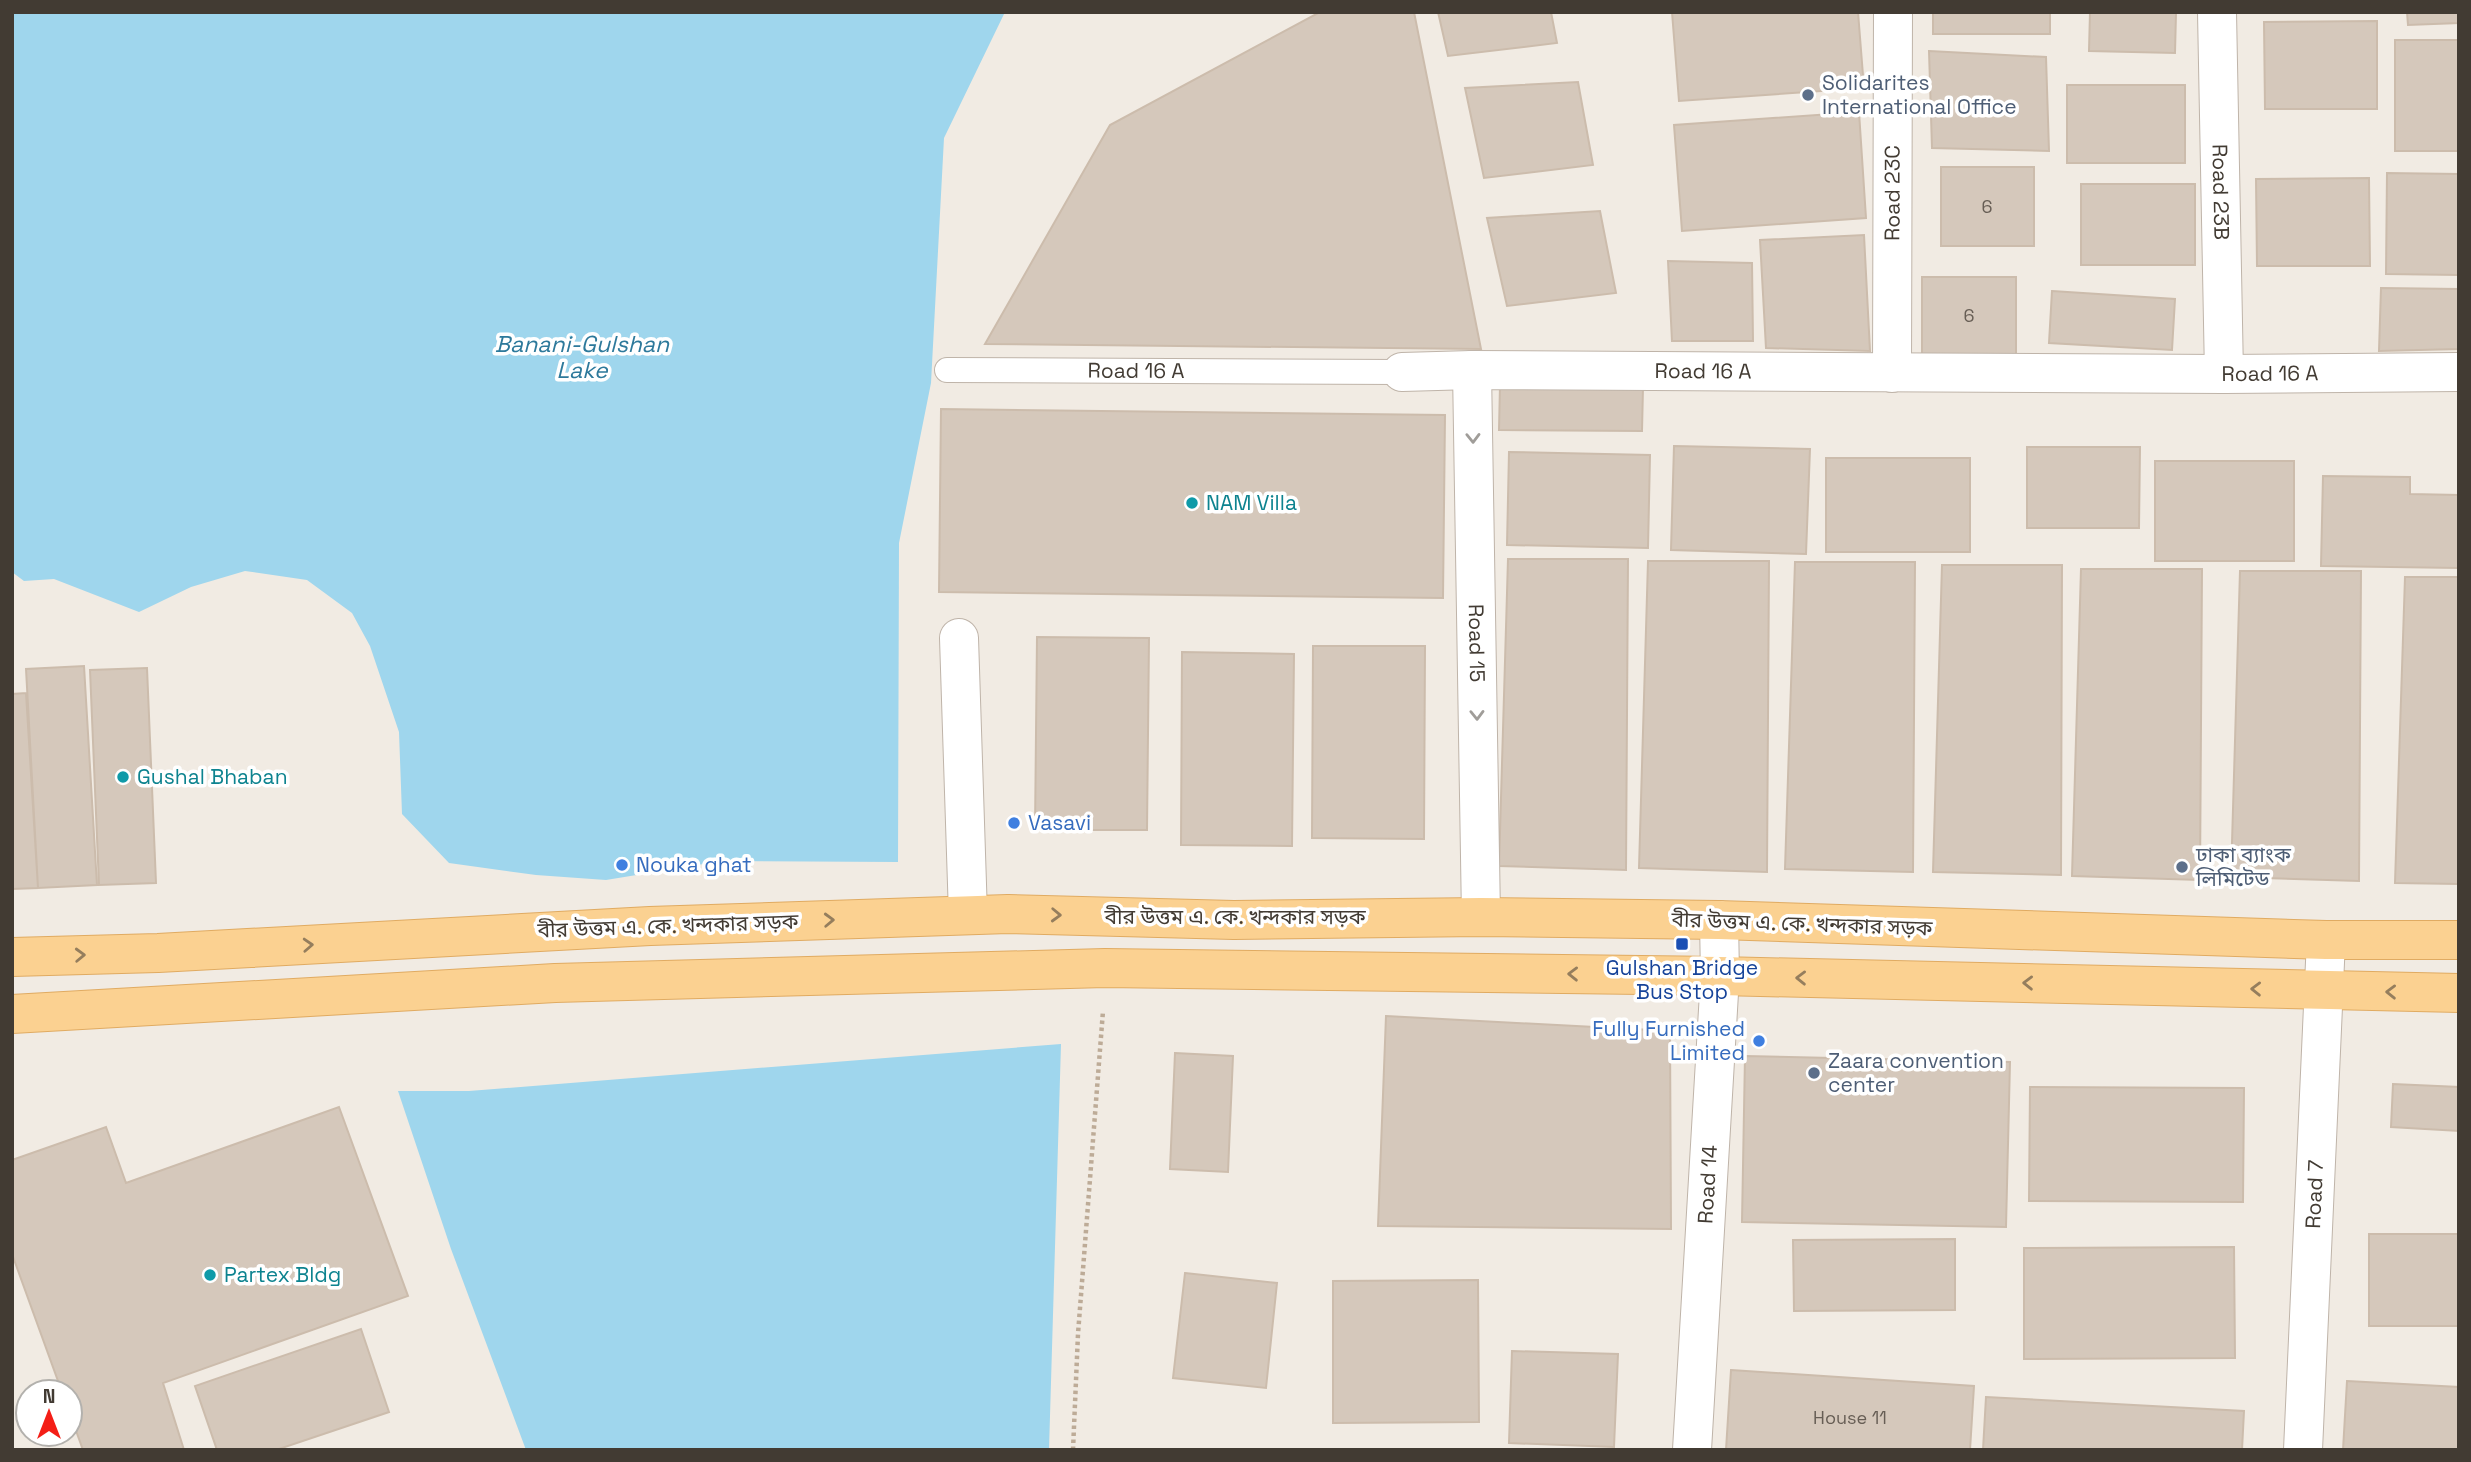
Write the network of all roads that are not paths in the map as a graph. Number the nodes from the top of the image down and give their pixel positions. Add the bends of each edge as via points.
1 (1893, 12) edge
2 (2217, 12) edge
3 (947, 370) dead end
4 (1472, 370) junction
5 (1402, 372) joint
6 (2459, 372) edge
7 (1892, 373) junction
8 (2224, 374) junction
9 (959, 638) dead end
10 (968, 915) junction
11 (1481, 917) junction
12 (1718, 920) junction
13 (2326, 940) junction
14 (2459, 940) edge
15 (12, 957) edge
16 (1720, 976) junction
17 (2324, 991) junction
18 (2459, 993) edge
19 (12, 1014) edge
20 (1692, 1450) edge
21 (2303, 1450) edge

1 - 7 street, Road 23C
2 - 8 street, Road 23B
3 - 5 lane, Road 16 A
4 - 5 street, Road 16 A
4 - 7 street, Road 16 A
4 -> 11 street, Road 15
6 - 8 street, Road 16 A
7 - 8 street, Road 16 A
9 - 10 street
10 -> 11 main road, বীর উত্তম এ. কে. খন্দকার সড়ক via 1234,920
15 -> 10 main road, বীর উত্তম এ. কে. খন্দকার সড়ক
11 - 12 main road, বীর উত্তম এ. কে. খন্দকার সড়ক
12 - 13 main road, বীর উত্তম এ. কে. খন্দকার সড়ক
12 - 16 street, Road 14
13 - 14 main road, বীর উত্তম এ. কে. খন্দকার সড়ক
13 - 17 street, Road 7
17 -> 16 main road
16 -> 19 main road via 1105,968 555,983
16 - 20 street, Road 14
18 -> 17 main road
17 - 21 street, Road 7

